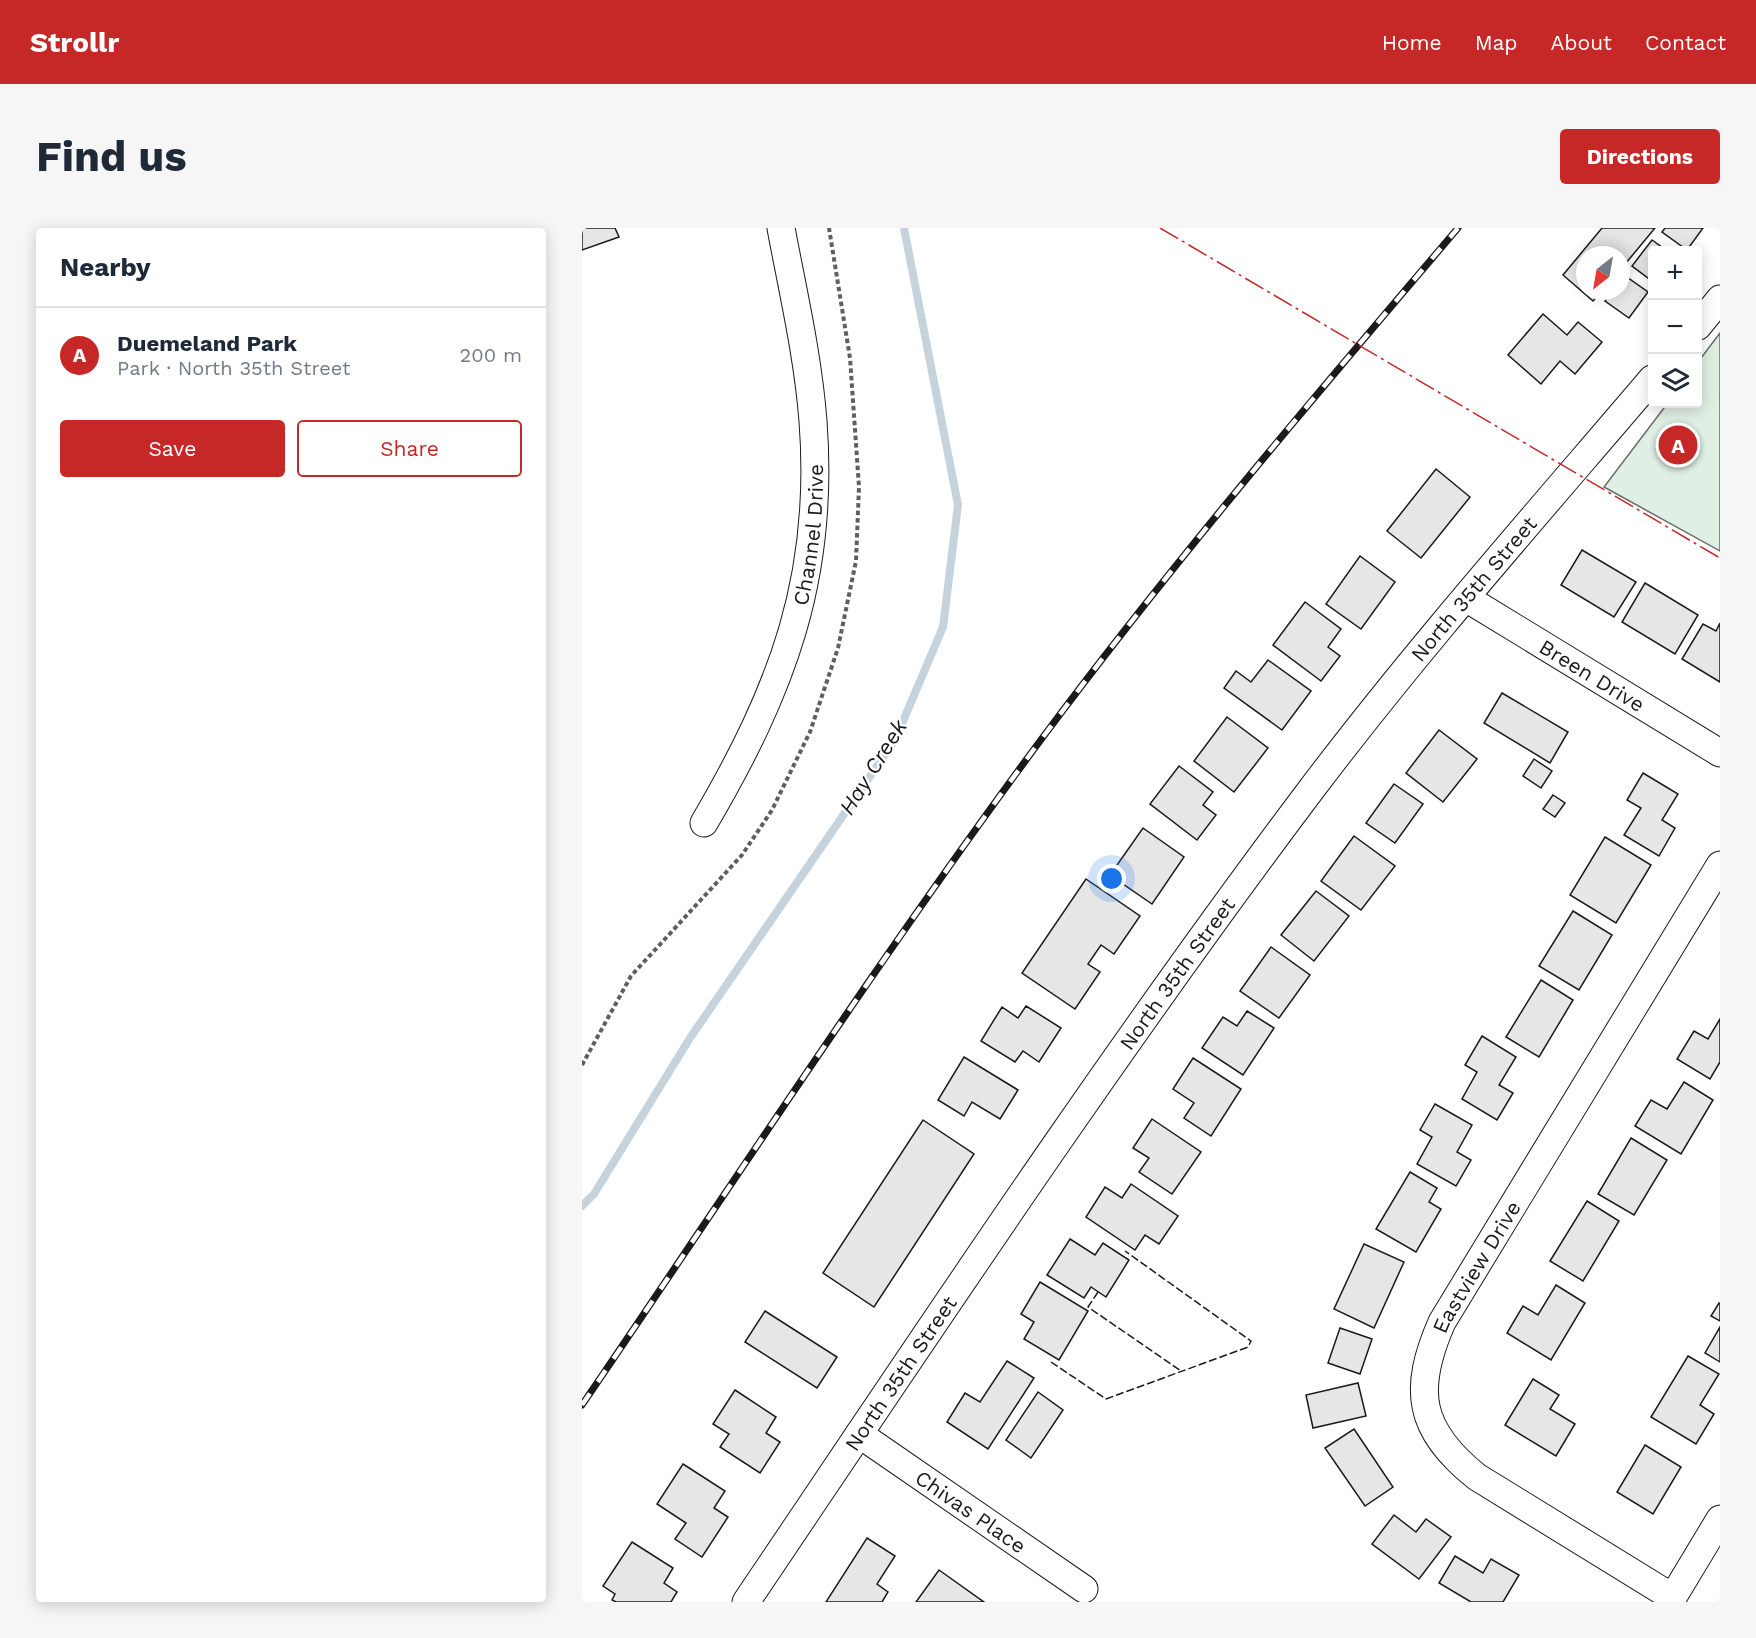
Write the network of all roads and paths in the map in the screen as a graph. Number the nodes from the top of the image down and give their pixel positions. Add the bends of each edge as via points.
1 (782, 228) edge
2 (1720, 299) edge
3 (1702, 321) edge
4 (1648, 384) edge
5 (1466, 598) junction
6 (1720, 753) edge
7 (704, 823) dead end
8 (1720, 864) edge
9 (859, 1434) junction
10 (1720, 1520) edge
11 (1084, 1589) dead end
12 (1671, 1600) edge
13 (746, 1602) edge

1 - 7 street, Channel Drive via 813,422 811,537 798,611 778,679 748,747
2 - 3 street
4 - 5 street, North 35th Street
5 - 6 street, Breen Drive
5 - 9 street, North 35th Street via 1350,738 1188,955
8 - 12 street, Eastview Drive via 1442,1322 1428,1354 1423,1385 1426,1412 1455,1459 1477,1477
9 - 11 street, Chivas Place
9 - 13 street, North 35th Street
10 - 12 street

